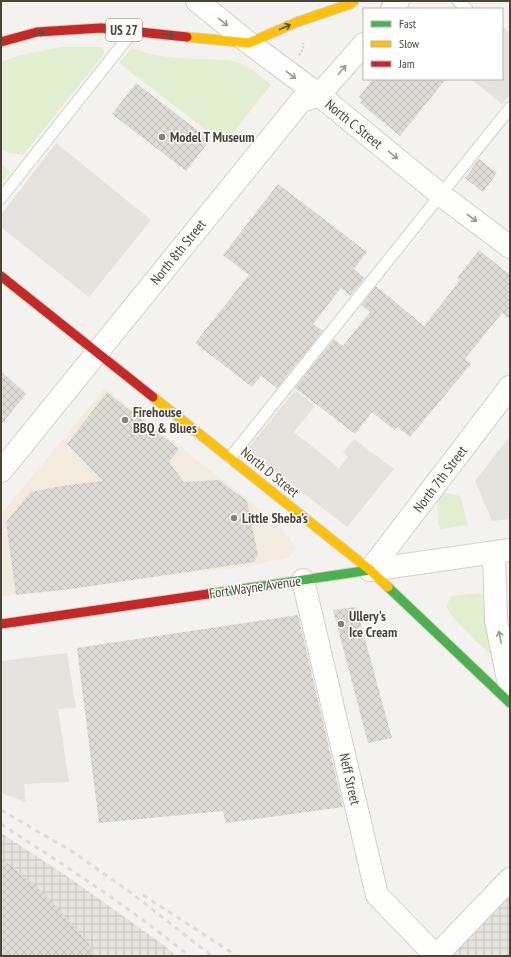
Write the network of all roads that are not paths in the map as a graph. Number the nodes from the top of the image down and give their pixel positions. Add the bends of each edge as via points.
1 (197, 1) edge
2 (354, 1) edge
3 (458, 1) edge
4 (466, 8) edge
5 (132, 31) junction
6 (1, 42) edge
7 (249, 43) junction
8 (363, 45) edge
9 (319, 95) junction
10 (510, 108) edge
11 (441, 195) junction
12 (1, 198) edge
13 (510, 247) edge
14 (1, 276) edge
15 (97, 352) junction
16 (510, 387) edge
17 (230, 458) junction
18 (1, 471) edge
19 (502, 551) edge
20 (370, 570) junction
21 (303, 580) junction
22 (1, 624) edge
23 (510, 689) edge
24 (510, 703) edge
25 (510, 878) edge
26 (436, 956) edge

1 -> 7 street, North C Street
7 -> 2 main road, US 27
3 - 4 lane
6 -> 5 main road, US 27 via 37,32 102,28
5 -> 7 main road, US 27
5 - 12 lane
7 -> 9 street, North C Street
9 -> 8 street, North 8th Street
9 -> 11 street, North C Street
9 - 15 street, North 8th Street via 301,101
10 - 11 lane
11 -> 13 street, North C Street
11 - 17 lane
14 - 15 main road, North D Street
15 - 17 main road, North D Street
15 - 18 street, North 8th Street
16 - 20 street, North 7th Street
17 - 20 main road, North D Street
19 - 20 street, Fort Wayne Avenue
23 -> 19 street via 496,620
20 - 21 main road, Fort Wayne Avenue
20 - 24 main road, North D Street
21 - 22 main road, Fort Wayne Avenue
21 - 26 street, Neff Street via 377,895
25 - 26 street

